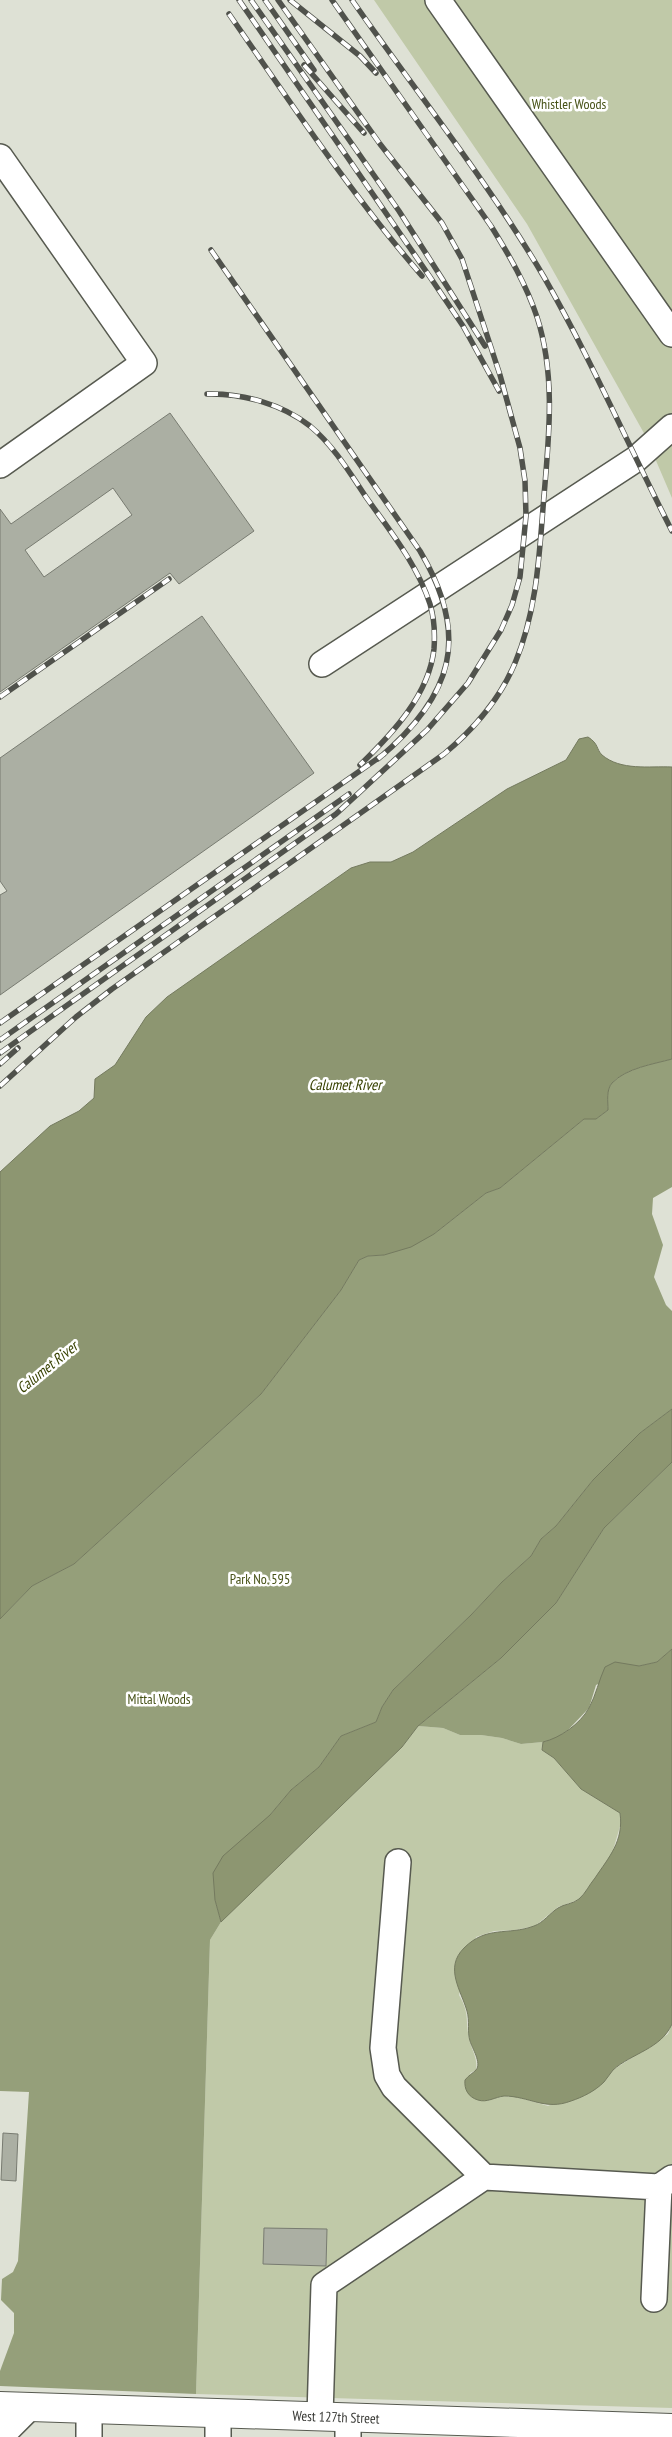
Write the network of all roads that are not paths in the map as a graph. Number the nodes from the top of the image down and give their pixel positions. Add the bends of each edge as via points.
1 (438, 0) edge
2 (0, 157) edge
3 (672, 334) edge
4 (672, 427) edge
5 (0, 465) edge
6 (322, 664) dead end
7 (398, 1862) dead end
8 (484, 2177) junction
9 (666, 2182) edge
10 (654, 2299) dead end
11 (0, 2406) edge
12 (30, 2407) junction
13 (89, 2409) junction
14 (320, 2416) junction
15 (218, 2425) edge
16 (348, 2427) edge
17 (672, 2428) edge
18 (475, 2429) edge
19 (604, 2431) edge
20 (0, 2437) edge
21 (89, 2437) edge

1 - 3 street
2 - 5 street via 144,363
4 - 6 street via 636,459
7 - 8 street via 383,2048 387,2075 394,2087
8 - 9 street
8 - 14 street via 324,2285
9 - 10 street
11 - 12 main road, West 127th Street
12 - 13 main road, West 127th Street
12 - 20 street
13 - 15 main road, West 127th Street
13 - 21 street
14 - 15 main road, West 127th Street
14 - 16 main road, West 127th Street
16 - 18 main road, West 127th Street
17 - 19 main road, West 127th Street
18 - 19 main road, West 127th Street

